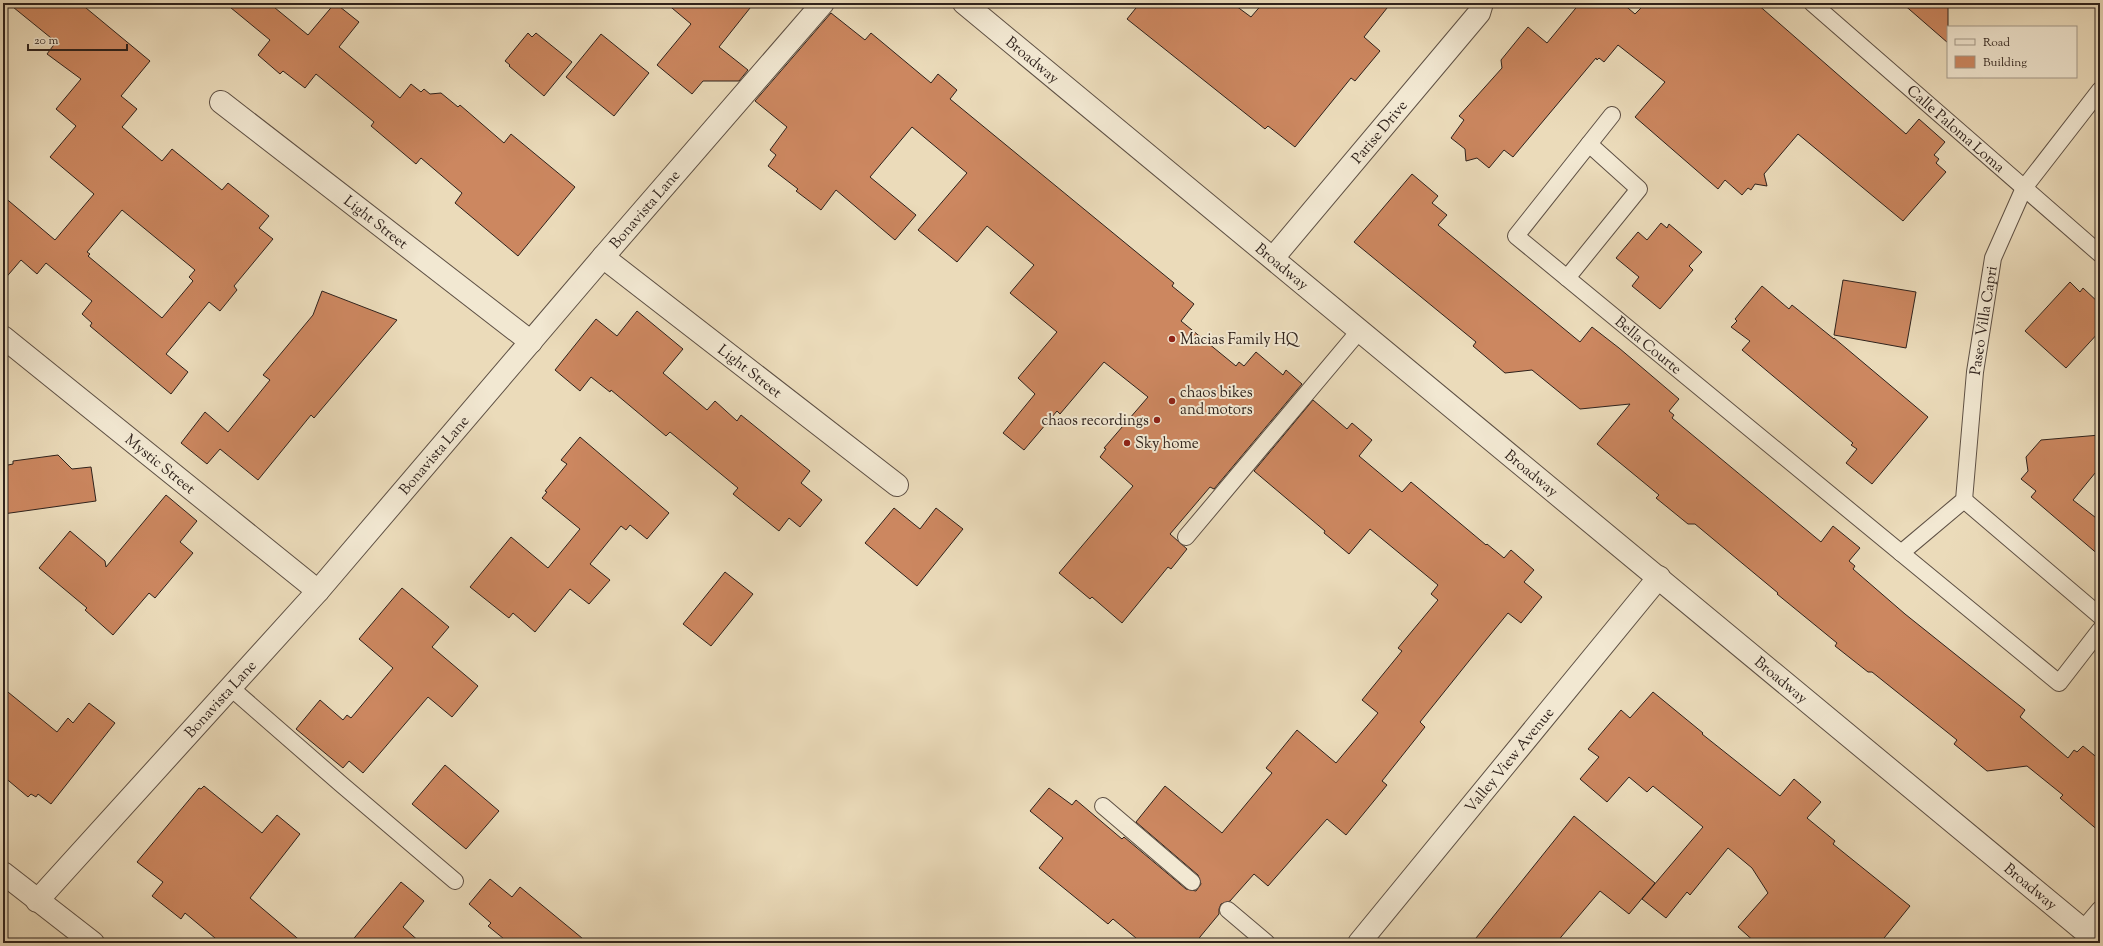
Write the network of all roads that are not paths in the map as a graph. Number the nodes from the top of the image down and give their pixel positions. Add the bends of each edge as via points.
1 (823, 3) edge
2 (964, 3) edge
3 (1482, 3) edge
4 (1812, 3) edge
5 (2100, 90) edge
6 (221, 102) dead end
7 (1612, 115) dead end
8 (1589, 144) junction
9 (2024, 188) junction
10 (2100, 254) edge
11 (603, 257) junction
12 (1273, 258) junction
13 (1567, 278) junction
14 (1360, 330) junction
15 (3, 337) edge
16 (531, 342) junction
17 (897, 485) dead end
18 (1964, 500) junction
19 (1186, 537) dead end
20 (1901, 553) junction
21 (1659, 577) junction
22 (318, 591) junction
23 (2100, 616) edge
24 (2100, 630) edge
25 (231, 688) junction
26 (1103, 806) dead end
27 (3, 873) edge
28 (455, 881) dead end
29 (1192, 882) dead end
30 (37, 901) junction
31 (2100, 908) edge
32 (1228, 910) dead end
33 (2083, 929) junction
34 (93, 943) edge
35 (1267, 943) edge
36 (1359, 943) edge
37 (2099, 943) edge

1 - 11 street, Bonavista Lane
2 - 12 street, Broadway
3 - 12 street, Parise Drive via 1479,13
4 - 9 lane, Calle Paloma Loma
5 - 9 lane, Paseo Villa Capri
6 - 16 street, Light Street
7 - 8 lane, Bella Courte
8 - 13 lane via 1639,189
8 - 13 lane, Bella Courte via 1516,236
9 - 10 lane, Calle Paloma Loma
9 - 18 lane, Paseo Villa Capri via 1993,258 1975,372
11 - 16 street, Bonavista Lane
11 - 17 street, Light Street
12 - 14 street, Broadway
13 - 20 lane, Bella Courte
14 - 19 lane
14 - 21 street, Broadway
15 - 22 street, Mystic Street
16 - 22 street, Bonavista Lane
18 - 20 lane
18 - 23 lane
20 - 24 lane, Bella Courte via 2059,683
21 - 33 street, Broadway
21 - 36 street, Valley View Avenue
22 - 25 street, Bonavista Lane
25 - 28 lane
25 - 30 street, Bonavista Lane
26 - 29 lane
27 - 30 street
30 - 34 street
31 - 33 lane
32 - 35 lane
33 - 37 street, Broadway

